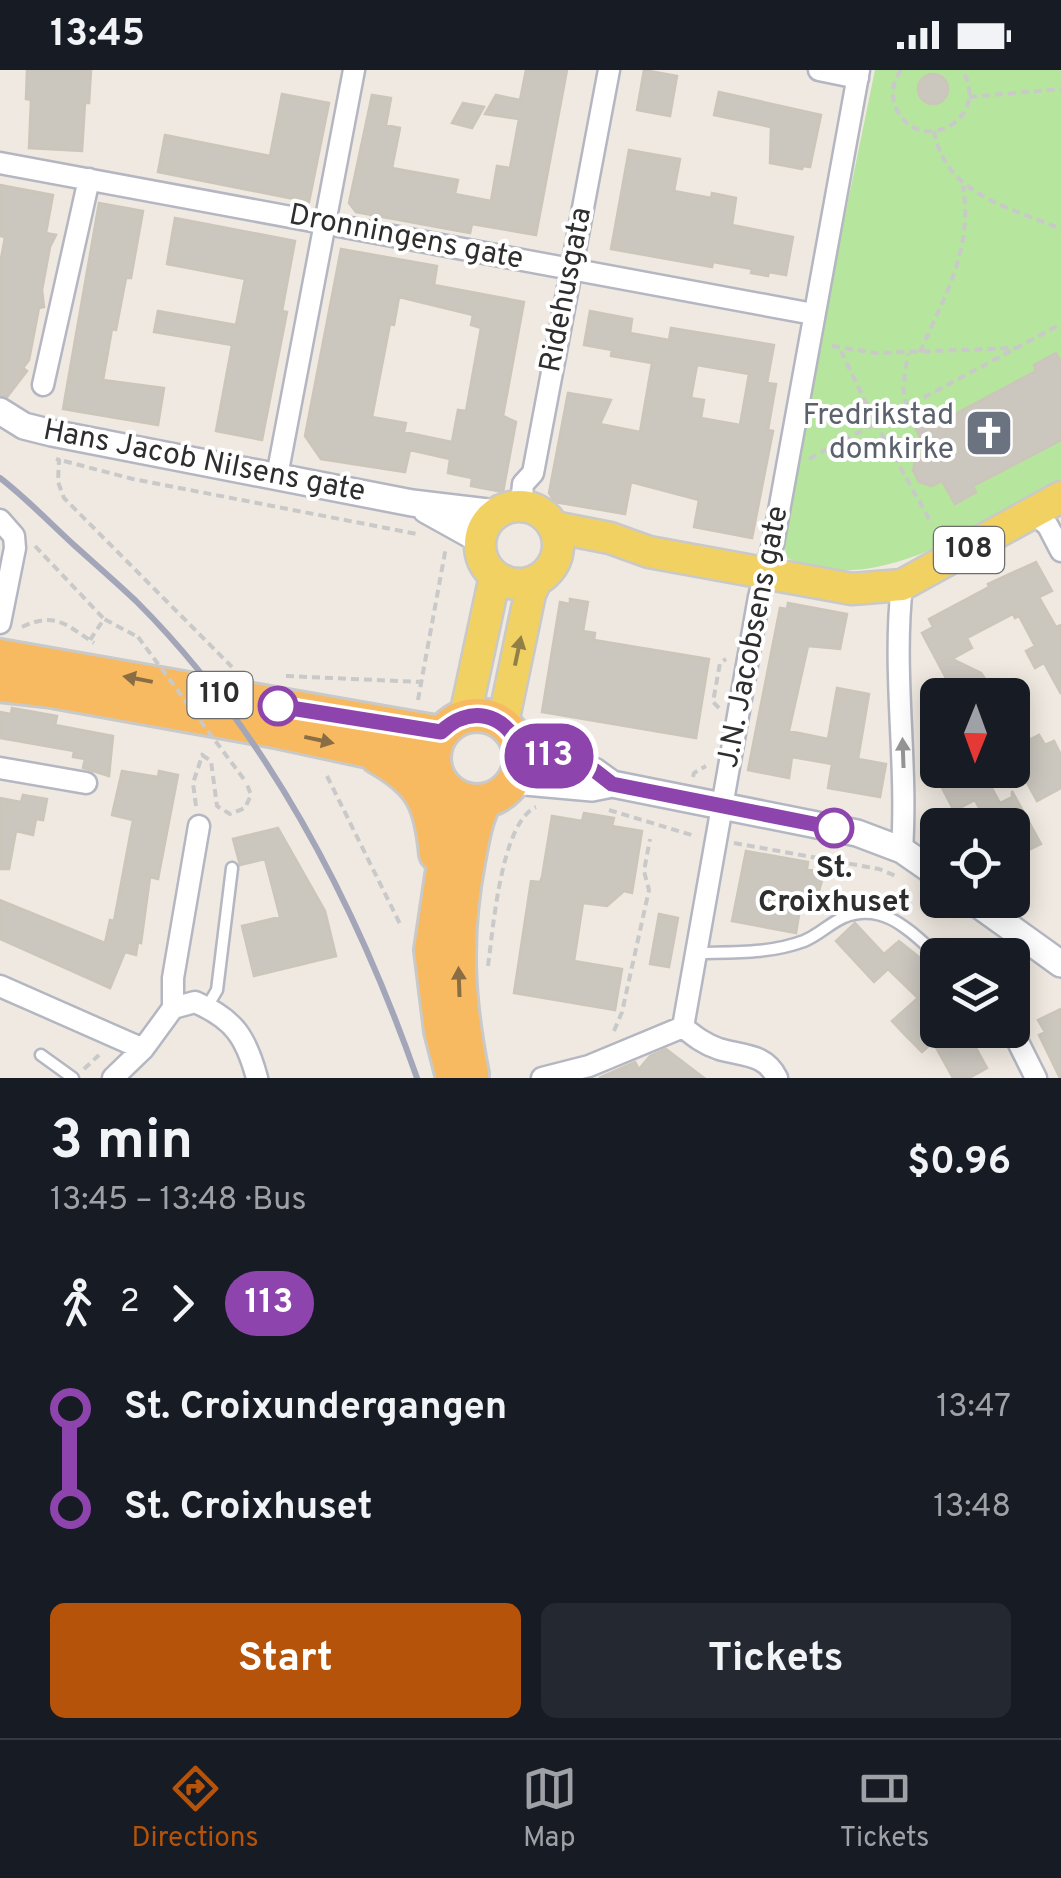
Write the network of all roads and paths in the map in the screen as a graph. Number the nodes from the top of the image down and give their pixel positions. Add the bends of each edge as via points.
1 (354, 70) edge
2 (609, 70) edge
3 (819, 70) edge
4 (900, 70) edge
5 (962, 70) edge
6 (859, 74) edge
7 (1061, 89) edge
8 (970, 98) junction
9 (934, 131) junction
10 (0, 163) edge
11 (89, 180) junction
12 (963, 186) junction
13 (326, 223) junction
14 (1061, 229) edge
15 (570, 269) junction
16 (813, 314) junction
17 (1061, 324) edge
18 (809, 338) junction
19 (840, 348) junction
20 (1018, 348) junction
21 (920, 352) junction
22 (908, 353) junction
23 (43, 386) dead end
24 (907, 407) junction
25 (0, 411) edge
26 (876, 424) junction
27 (47, 458) dead end
28 (59, 460) junction
29 (787, 462) junction
30 (277, 476) junction
31 (1061, 497) edge
32 (412, 503) junction
33 (508, 510) junction
34 (1034, 512) junction
35 (932, 524) dead end
36 (7, 528) edge
37 (421, 534) dead end
38 (438, 538) dead end
39 (480, 540) junction
40 (556, 540) junction
41 (1061, 550) edge
42 (766, 573) junction
43 (494, 576) junction
44 (536, 581) junction
45 (902, 586) junction
46 (104, 620) junction
47 (4, 637) edge
48 (90, 640) junction
49 (102, 648) dead end
50 (152, 661) dead end
51 (170, 664) dead end
52 (222, 670) dead end
53 (285, 676) dead end
54 (421, 682) junction
55 (0, 684) edge
56 (417, 705) dead end
57 (453, 724) junction
58 (512, 736) junction
59 (205, 737) dead end
60 (364, 750) junction
61 (202, 755) junction
62 (434, 765) junction
63 (0, 768) edge
64 (327, 776) dead end
65 (514, 781) junction
66 (86, 783) dead end
67 (612, 784) junction
68 (470, 798) junction
69 (546, 802) dead end
70 (722, 805) junction
71 (602, 808) dead end
72 (680, 822) dead end
73 (199, 826) joint
74 (676, 832) junction
75 (650, 839) dead end
76 (716, 840) junction
77 (902, 850) junction
78 (232, 868) dead end
79 (920, 873) edge
80 (904, 879) dead end
81 (440, 892) junction
82 (978, 918) edge
83 (401, 926) dead end
84 (1006, 938) edge
85 (920, 941) edge
86 (1030, 951) edge
87 (695, 952) junction
88 (1061, 964) edge
89 (486, 980) dead end
90 (0, 986) edge
91 (207, 1007) junction
92 (172, 1008) junction
93 (683, 1027) junction
94 (612, 1036) dead end
95 (117, 1038) junction
96 (1021, 1048) edge
97 (143, 1049) junction
98 (40, 1056) dead end
99 (590, 1072) edge
100 (74, 1078) edge
101 (114, 1078) edge
102 (257, 1078) edge
103 (454, 1078) edge
104 (473, 1078) edge
105 (542, 1078) edge
106 (777, 1078) edge
107 (1036, 1078) edge

1 - 13 street
2 - 15 street, Ridehusgata
3 - 6 street
4 - 9 path via 893,88 896,110 912,126
5 - 8 path
6 - 16 street, J.N. Jacobsens gate
7 - 8 path
8 - 9 path via 958,120
9 - 12 path via 937,148
10 - 11 street, Dronningens gate
11 - 13 street, Dronningens gate
11 - 23 street
12 - 14 path
12 - 21 path via 965,243
13 - 15 street, Dronningens gate
13 - 30 street
15 - 16 street, Dronningens gate
15 - 33 street, Ridehusgata via 533,473
16 - 18 street, J.N. Jacobsens gate
17 - 20 path
18 - 19 path
18 - 29 street, J.N. Jacobsens gate
19 - 22 path
19 - 26 path
20 - 21 path
20 - 24 path
21 - 22 path
22 - 24 path
24 - 26 path
25 - 30 street, Hans Jacob Nilsens gate via 52,434
26 - 29 path via 800,464
26 - 35 path
27 - 28 path
28 - 37 path
28 - 52 path via 64,498 234,671
29 - 42 street, J.N. Jacobsens gate
30 - 32 street, Hans Jacob Nilsens gate
31 - 34 main road, 108
32 - 33 street, Hans Jacob Nilsens gate
32 - 39 street, Hans Jacob Nilsens gate
33 - 39 main road via 485,526
33 - 40 main road, 108 via 540,512
34 - 41 street
34 - 45 main road, 108
36 - 46 path via 38,548
36 - 47 street via 15,548
38 - 54 path via 446,547
39 - 43 main road via 480,554
40 - 42 main road, 108 via 610,538 649,552
40 - 44 main road via 550,569
42 - 45 main road, 108 via 852,589
42 - 70 street, J.N. Jacobsens gate
43 - 44 main road via 515,584
43 - 57 main road
58 -> 44 main road
77 -> 45 street
46 - 48 path
46 - 61 path, bridge via 138,637 246,782 251,795 244,808 230,814 217,806 211,760
47 - 48 path via 50,618
57 -> 47 highway, 110
48 - 49 path
50 - 51 path
53 - 54 path
54 - 56 path
55 -> 60 highway, 110
57 - 58 highway via 485,715
57 - 62 highway via 434,748
58 - 65 highway via 520,765
58 - 67 street
59 - 61 path
60 - 62 highway, 110
60 - 81 highway, 110 via 401,771 428,807
61 - 73 path via 192,783
62 - 68 highway via 440,782
63 - 66 street
64 - 83 path
65 - 67 street
65 - 68 highway via 502,794
67 - 70 street
68 - 81 highway, 110
104 -> 68 highway via 457,941 474,832
69 - 89 path via 528,810 509,846
70 - 76 street, J.N. Jacobsens gate
70 - 77 street via 857,833
71 - 74 path
72 - 74 path
73 - 92 street
74 - 76 path
75 - 94 path via 648,890
76 - 80 path
76 - 87 street, J.N. Jacobsens gate
77 - 79 street
78 - 91 lane via 217,990
81 - 103 highway, 110 via 431,950
82 - 84 street
85 - 87 lane via 886,916 863,913 761,952
86 - 88 street
87 - 93 street, J.N. Jacobsens gate
90 - 95 street
91 - 92 street via 195,1002
91 - 102 street via 238,1030
92 - 97 street
93 - 99 street
93 - 106 street via 700,1042 750,1054
95 - 97 street
95 - 100 path
96 - 107 street
97 - 101 street
98 - 100 lane
99 - 105 street

